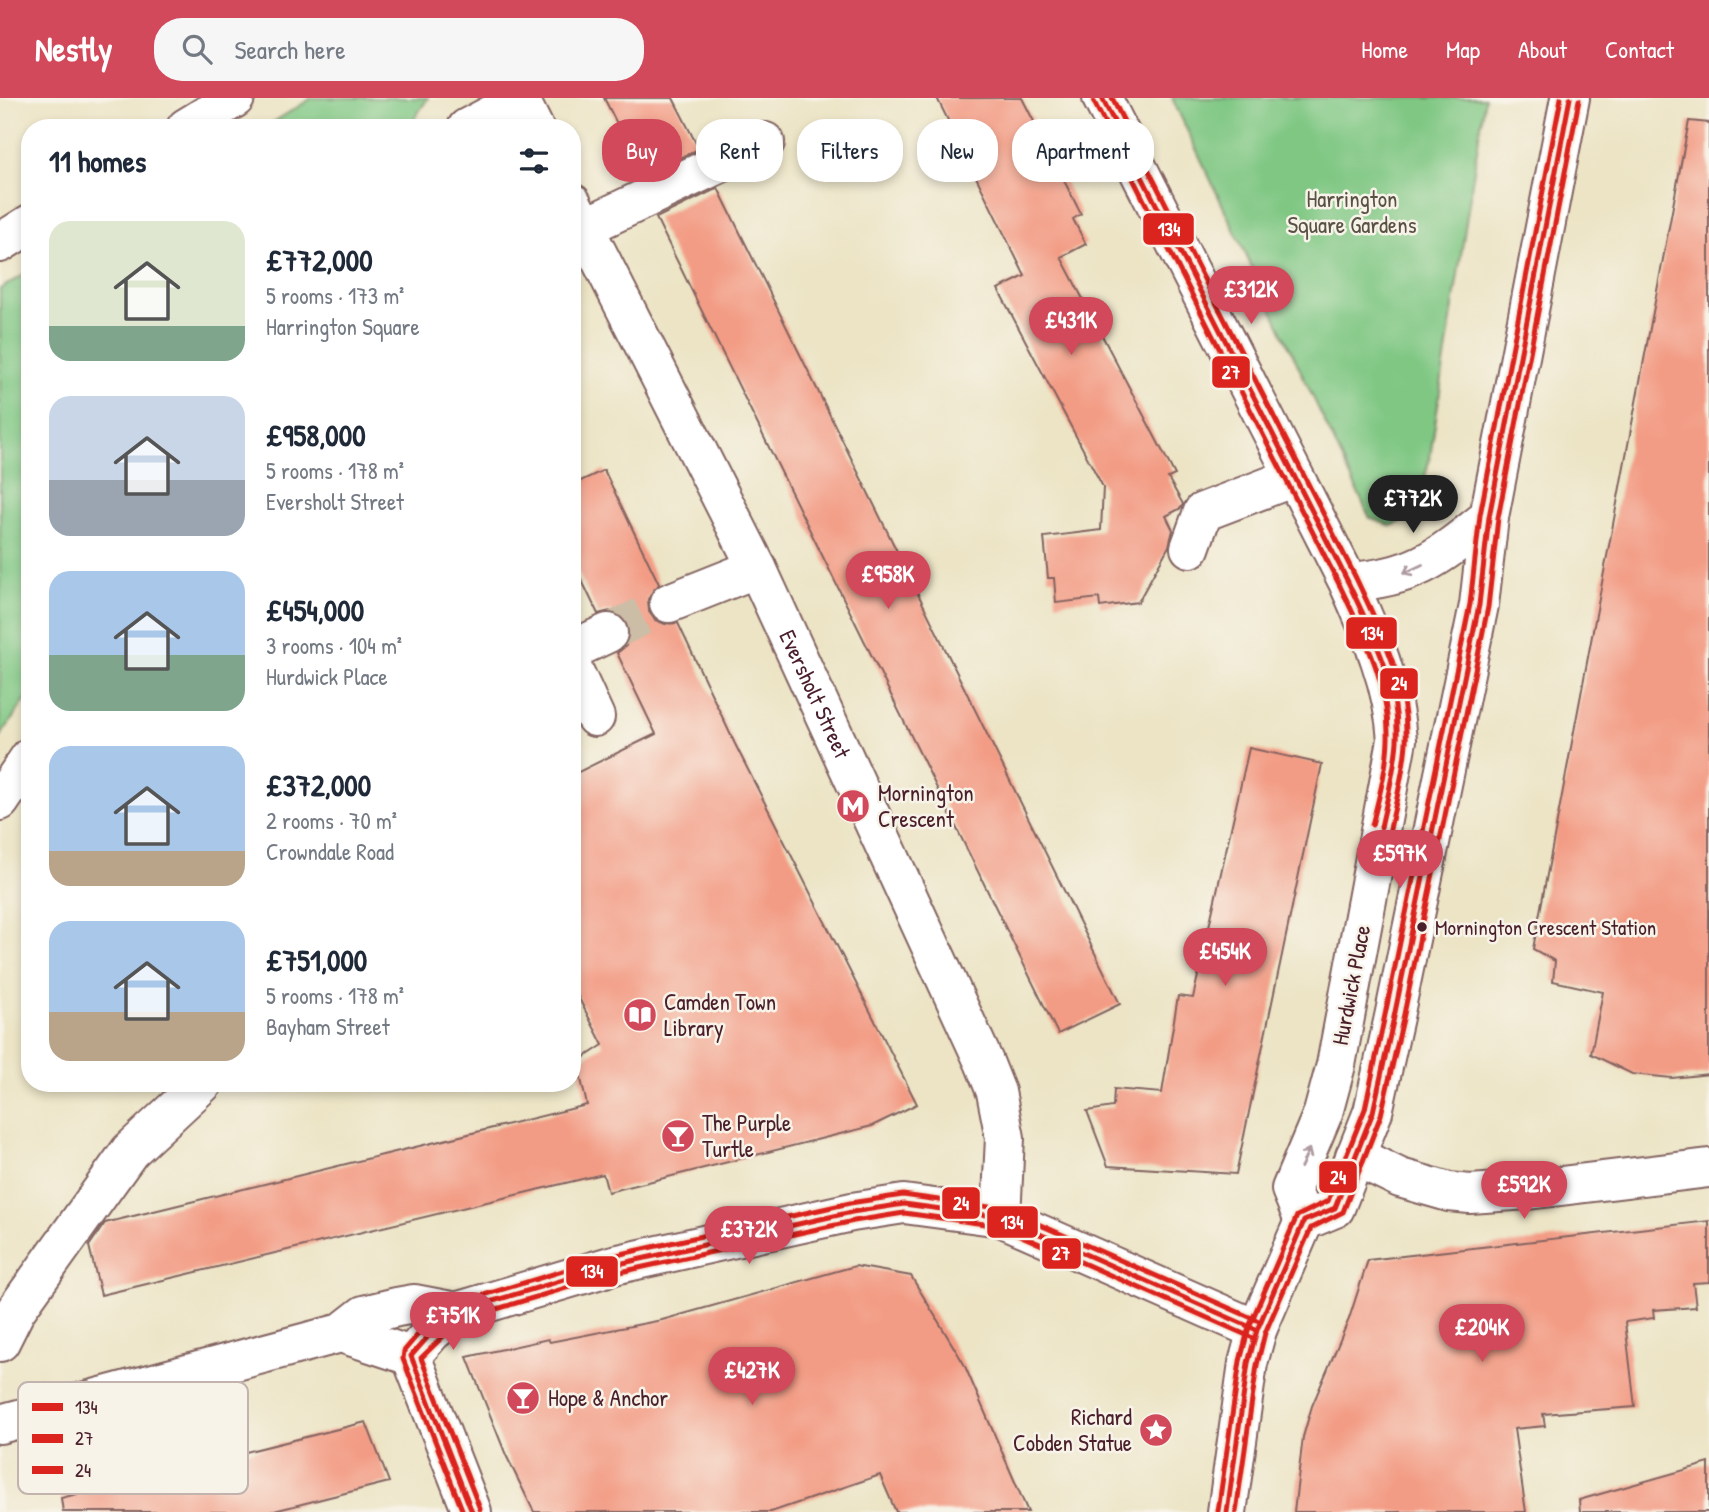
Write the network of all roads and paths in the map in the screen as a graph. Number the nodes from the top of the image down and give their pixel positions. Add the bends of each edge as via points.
1 (235, 98) edge
2 (1102, 98) edge
3 (1570, 98) edge
4 (524, 109) edge
5 (201, 119) edge
6 (494, 119) edge
7 (696, 169) edge
8 (581, 214) edge
9 (581, 221) edge
10 (21, 230) edge
11 (0, 243) edge
12 (1294, 477) junction
13 (1489, 517) junction
14 (1190, 548) dead end
15 (757, 568) junction
16 (1348, 582) junction
17 (669, 603) tunnel mouth
18 (608, 634) tunnel mouth
19 (581, 646) edge
20 (581, 687) edge
21 (595, 718) dead end
22 (21, 770) edge
23 (0, 801) edge
24 (193, 1092) edge
25 (1354, 1156) junction
26 (1709, 1168) edge
27 (1001, 1217) junction
28 (1304, 1221) junction
29 (456, 1312) junction
30 (1257, 1330) junction
31 (341, 1333) junction
32 (0, 1342) edge
33 (411, 1356) junction
34 (145, 1382) edge
35 (18, 1414) edge
36 (1, 1418) edge
37 (471, 1512) edge
38 (1227, 1512) edge

1 - 5 main road
2 - 12 main road, Hurdwick Place
3 - 13 main road
4 - 6 main road
7 - 8 main road
9 - 15 main road, Eversholt Street
10 - 11 main road
12 - 14 main road via 1203,512
12 - 16 main road, Hurdwick Place
13 -> 16 main road via 1439,556 1404,573
13 - 25 main road via 1479,605 1394,1017 1373,1112
15 - 17 main road
15 - 27 main road, Eversholt Street via 988,1072 1005,1138
28 -> 16 main road, Hurdwick Place via 1291,1189 1323,1113 1336,1065 1397,740 1395,707 1383,661
18 - 19 main road
20 - 21 main road
22 - 23 main road
24 - 32 main road via 130,1151 16,1310
25 - 26 main road via 1400,1178 1470,1194
25 - 28 main road via 1335,1208
27 - 29 main road via 922,1204 852,1212 614,1265
27 - 30 main road
28 - 30 main road
29 - 31 main road via 414,1304 364,1315
29 - 33 main road
30 - 38 main road via 1248,1363
31 - 33 main road
31 - 34 main road
33 - 37 main road
35 - 36 main road

